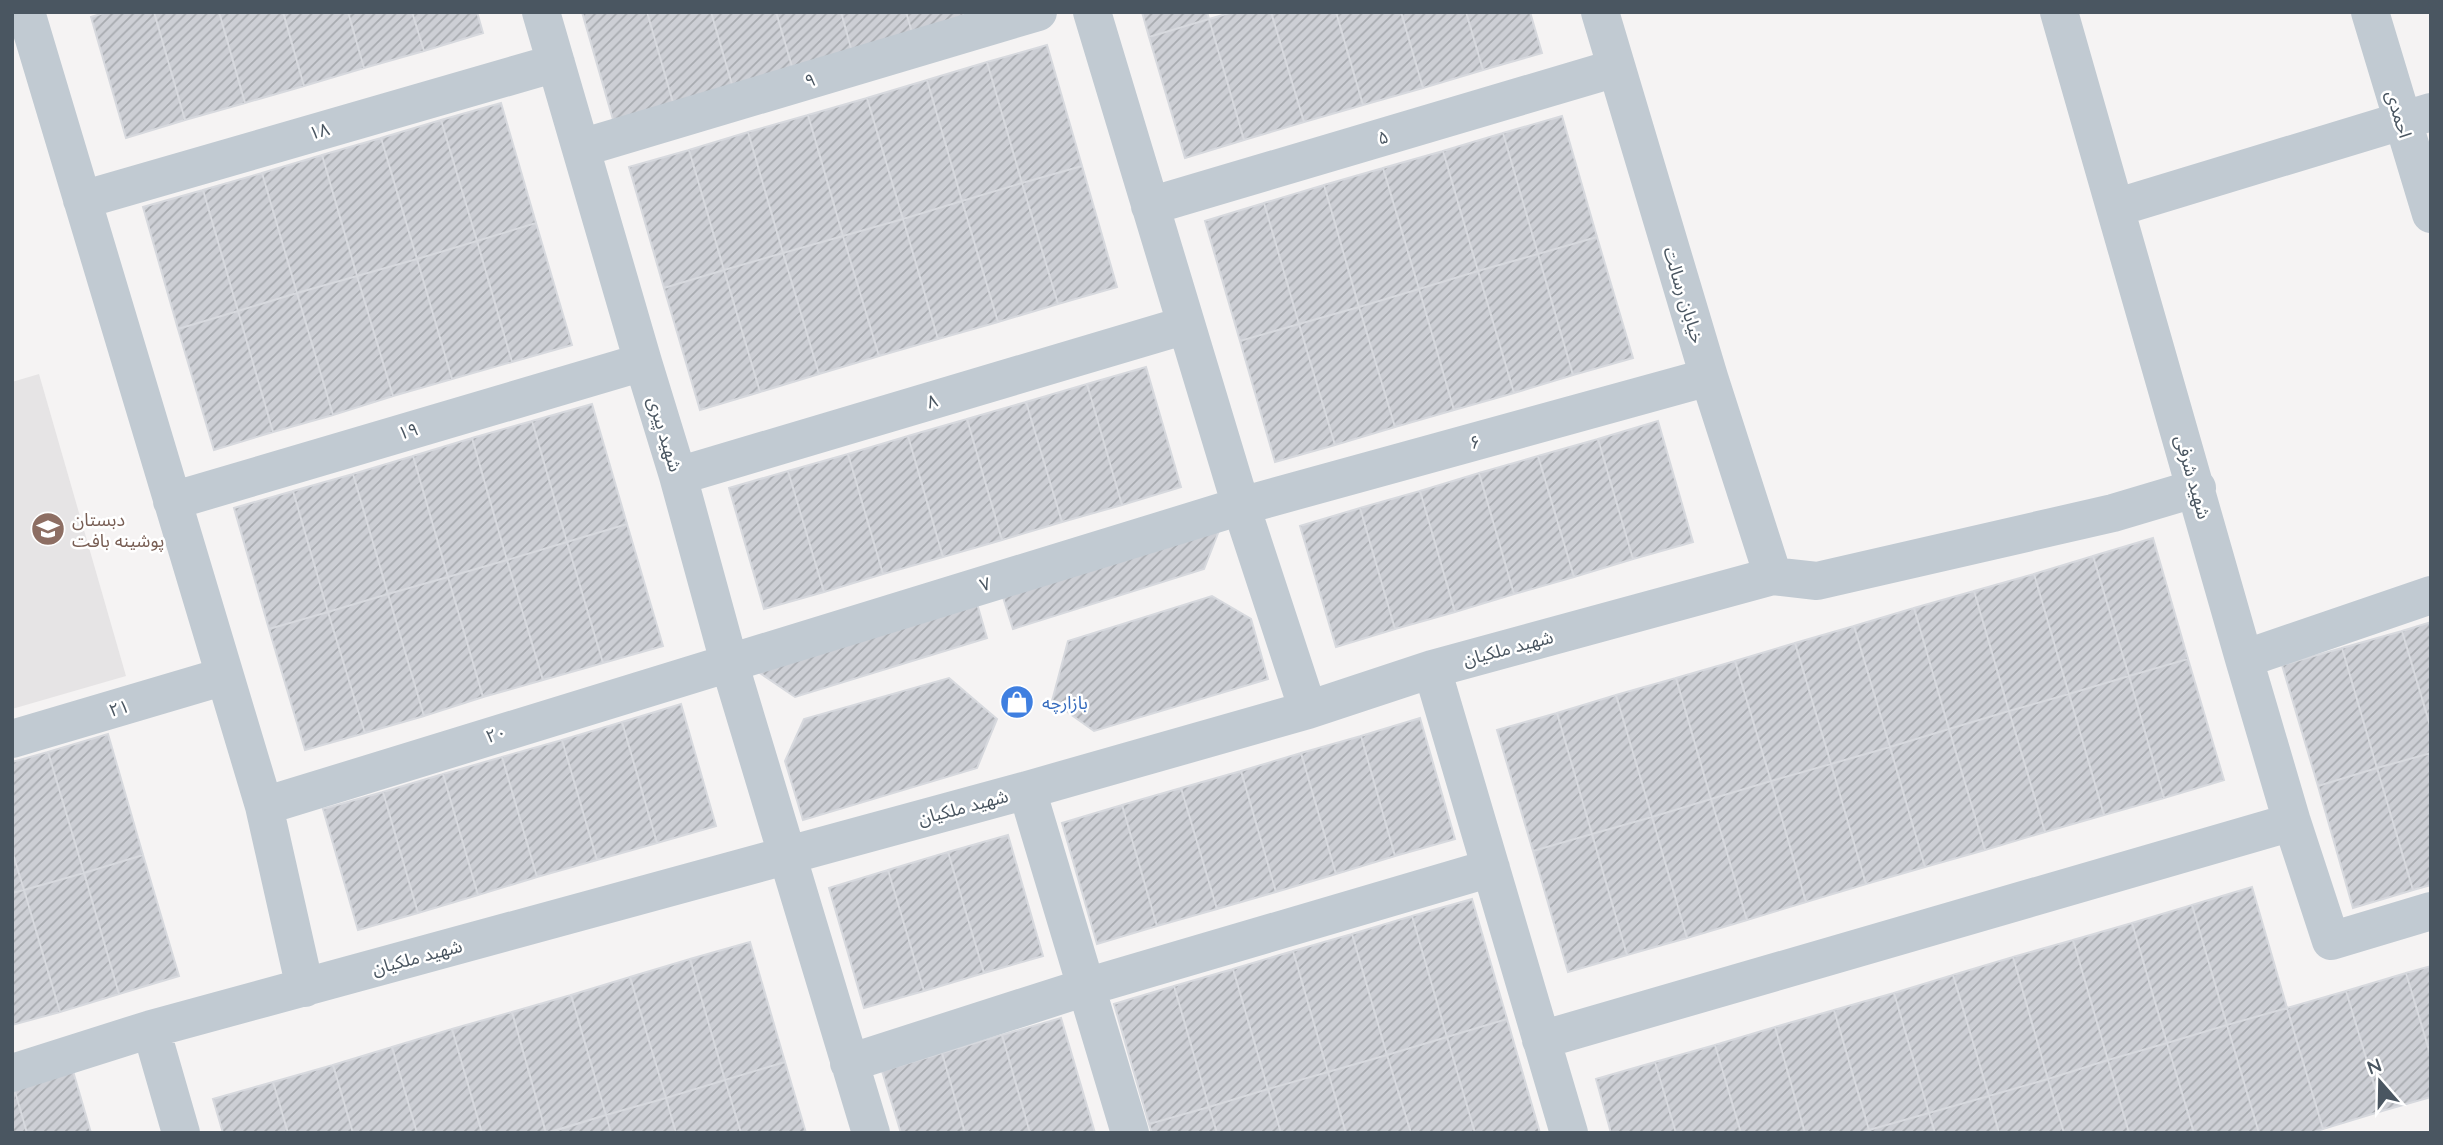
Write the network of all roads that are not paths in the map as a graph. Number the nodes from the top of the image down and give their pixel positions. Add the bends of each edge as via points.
1 (26, 12) edge
2 (541, 12) edge
3 (1038, 12) edge
4 (1091, 12) edge
5 (1600, 12) edge
6 (2059, 12) edge
7 (2370, 12) edge
8 (556, 63) junction
9 (1616, 68) junction
10 (2416, 116) edge
11 (581, 148) junction
12 (82, 200) junction
13 (1150, 205) junction
14 (2115, 208) junction
15 (2431, 214) edge
16 (1186, 325) junction
17 (643, 362) junction
18 (1709, 377) junction
19 (678, 476) junction
20 (2197, 488) junction
21 (172, 500) junction
22 (1241, 506) junction
23 (1773, 576) junction
24 (2431, 595) edge
25 (2244, 659) junction
26 (729, 662) junction
27 (1432, 669) junction
28 (225, 676) junction
29 (1308, 710) junction
30 (12, 739) edge
31 (1027, 790) junction
32 (264, 806) junction
33 (2292, 822) junction
34 (786, 856) junction
35 (1491, 869) junction
36 (2431, 911) edge
37 (1086, 986) junction
38 (305, 988) junction
39 (151, 1029) junction
40 (1541, 1041) junction
41 (849, 1063) junction
42 (12, 1073) edge
43 (181, 1133) edge
44 (871, 1133) edge
45 (1130, 1133) edge
46 (1569, 1133) edge

1 - 12 street
2 - 8 street, شهید پیری
3 - 11 street, ۹
4 - 13 street
5 - 9 street, خیابان رسالت
6 - 14 street, شهید شرفی
7 - 10 street, احمدی
8 - 11 street, شهید پیری
8 - 12 street, ۱۸
9 - 13 street, ۵
9 - 18 street, خیابان رسالت
10 - 14 street
10 - 15 street, احمدی
11 - 17 street, شهید پیری
12 - 21 street
13 - 16 street
14 - 20 street, شهید شرفی
16 - 19 street, ۸
16 - 22 street
17 - 19 street, شهید پیری
17 - 21 street, ۱۹
18 - 22 street, ۶
18 - 23 street, خیابان رسالت
19 - 26 street, شهید پیری
20 - 23 street via 2099,516 1817,581
20 - 25 street, شهید شرفی
21 - 28 street
22 - 26 street, ۷
22 - 29 street
23 - 27 street, شهید ملکیان
24 - 25 street
25 - 33 street, شهید شرفی
26 - 32 street, ۲۰
26 - 34 street, شهید پیری
27 - 29 street, شهید ملکیان
27 - 35 street
28 - 30 street, ۲۱
28 - 32 street
29 - 31 street, شهید ملکیان
31 - 34 street, شهید ملکیان
31 - 37 street
32 - 38 street
33 - 36 street, شهید شرفی via 2331,941
33 - 40 street
34 - 38 street, شهید ملکیان
34 - 41 street, شهید پیری
35 - 37 street
35 - 40 street
37 - 41 street
37 - 45 street
38 - 39 street, شهید ملکیان
39 - 42 street, شهید ملکیان
39 - 43 street
40 - 46 street
41 - 44 street, شهید پیری

